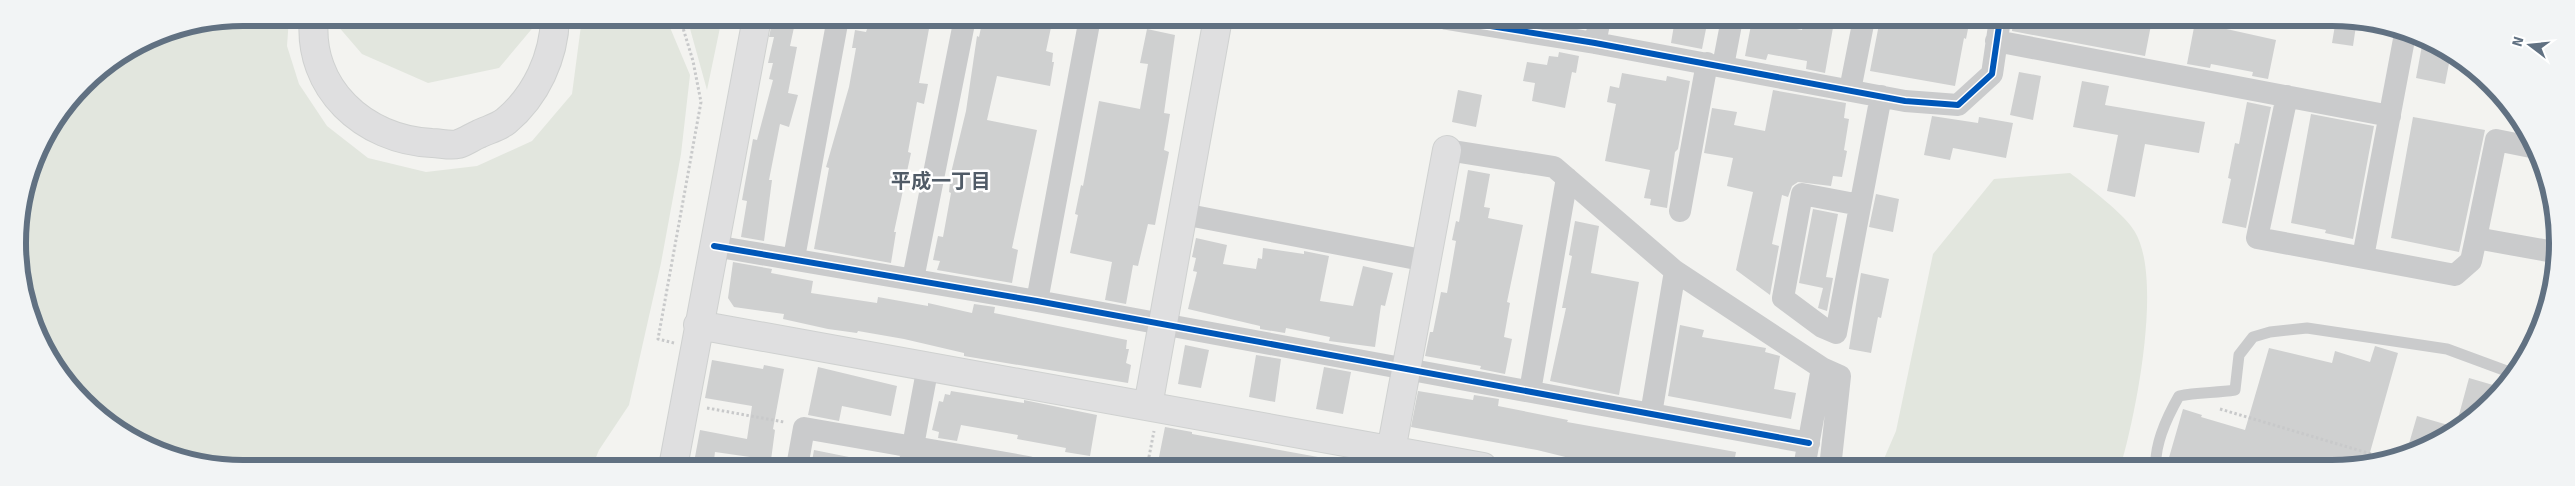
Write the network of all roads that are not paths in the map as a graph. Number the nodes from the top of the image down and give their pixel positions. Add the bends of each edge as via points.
1 (313, 26) edge
2 (555, 26) edge
3 (755, 26) edge
4 (837, 26) edge
5 (963, 26) edge
6 (1089, 26) edge
7 (1217, 26) edge
8 (1505, 26) edge
9 (1598, 26) edge
10 (1729, 26) edge
11 (1863, 26) edge
12 (1999, 26) edge
13 (2404, 39) edge
14 (1996, 41) junction
15 (1595, 42) junction
16 (1715, 65) junction
17 (1850, 90) junction
18 (1881, 96) junction
19 (2287, 96) junction
20 (2390, 116) junction
21 (2525, 146) edge
22 (1447, 150) joint
23 (1567, 178) junction
24 (1860, 205) junction
25 (1680, 211) dead end
26 (1183, 214) junction
27 (2476, 238) junction
28 (714, 246) junction
29 (2548, 251) edge
30 (2363, 257) junction
31 (794, 258) junction
32 (1427, 260) junction
33 (1675, 271) junction
34 (913, 279) junction
35 (1037, 301) junction
36 (1163, 324) junction
37 (690, 335) junction
38 (928, 366) junction
39 (1406, 368) junction
40 (1822, 368) junction
41 (2507, 371) edge
42 (1530, 391) junction
43 (1153, 407) junction
44 (1651, 414) junction
45 (1809, 443) junction
46 (910, 457) edge
47 (1389, 459) edge
48 (674, 460) edge
49 (798, 460) edge
50 (945, 460) edge
51 (1806, 460) edge
52 (1831, 460) edge
53 (2155, 460) edge

1 - 2 street via 312,34 323,76 345,108 376,129 413,142 457,144 505,122 537,87 554,38
3 - 28 street
4 - 31 street
5 - 34 street
6 - 35 street
7 - 26 street
8 - 15 street
9 - 15 street
10 - 16 street
11 - 17 street
12 - 14 street
13 - 20 street
14 - 18 street via 1992,74 1958,105
14 - 19 street
15 - 16 street
16 - 17 street
16 - 25 street
17 - 18 street
18 - 24 street
19 - 20 street
19 - 30 street via 2257,238
20 - 30 street
21 - 27 street via 2496,140
22 - 23 street via 1554,167
22 - 32 street
23 - 33 street
23 - 42 street
24 - 24 street via 1843,293 1836,332 1822,327 1783,298 1802,194
26 - 32 street
26 - 36 street
27 - 29 street
27 - 30 street via 2471,261 2455,275
28 - 31 street
28 - 37 street
31 - 34 street
32 - 39 street
33 - 40 street
33 - 44 street
34 - 35 street
35 - 36 street
36 - 39 street
36 - 43 street
37 - 38 street
37 - 48 street
38 - 43 street
38 - 46 street
39 - 42 street
39 - 47 street
40 - 45 street
40 - 52 street via 1840,376
41 - 53 lane via 2447,349 2308,328 2270,332 2253,337 2239,355 2235,390 2178,396 2166,419
42 - 44 street
43 - 47 street
44 - 45 street
45 - 51 street
46 - 49 street via 804,428
46 - 50 street

